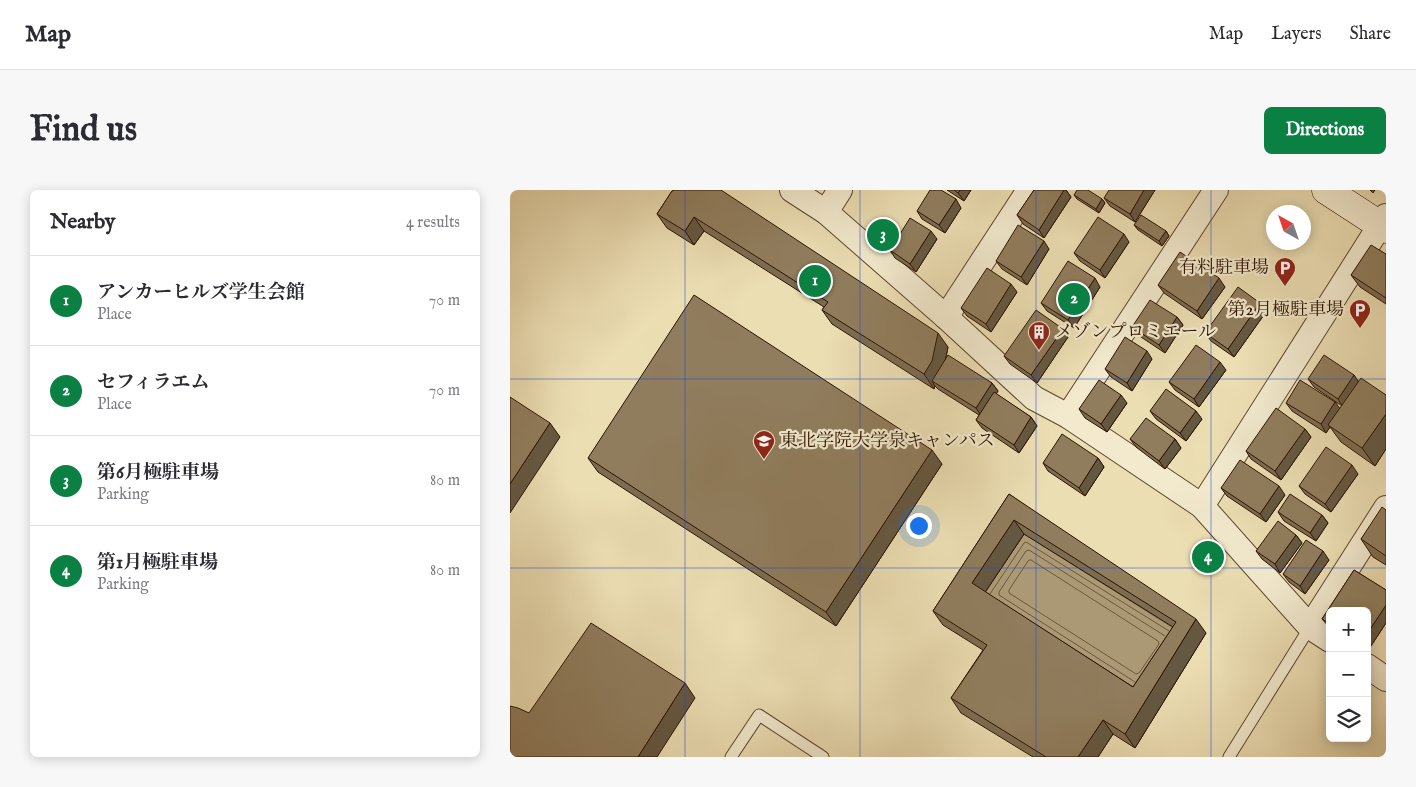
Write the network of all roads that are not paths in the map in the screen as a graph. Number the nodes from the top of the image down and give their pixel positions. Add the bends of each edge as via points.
1 (792, 190) edge
2 (840, 190) edge
3 (1030, 190) edge
4 (1216, 190) edge
5 (1326, 190) edge
6 (826, 212) junction
7 (1384, 223) edge
8 (946, 317) junction
9 (1068, 416) junction
10 (1202, 506) junction
11 (1386, 508) edge
12 (1310, 627) junction
13 (1326, 637) edge
14 (1371, 669) edge
15 (1386, 679) edge
16 (731, 757) edge
17 (823, 757) edge
18 (1229, 757) edge

1 - 6 street
2 - 6 street
3 - 8 street
4 - 9 street
5 - 7 street
6 - 8 street
7 - 10 street
8 - 9 street via 1034,398
9 - 10 street
10 - 12 street
11 - 12 street
12 - 13 street
12 - 18 lane
14 - 15 street
16 - 17 lane via 759,715

